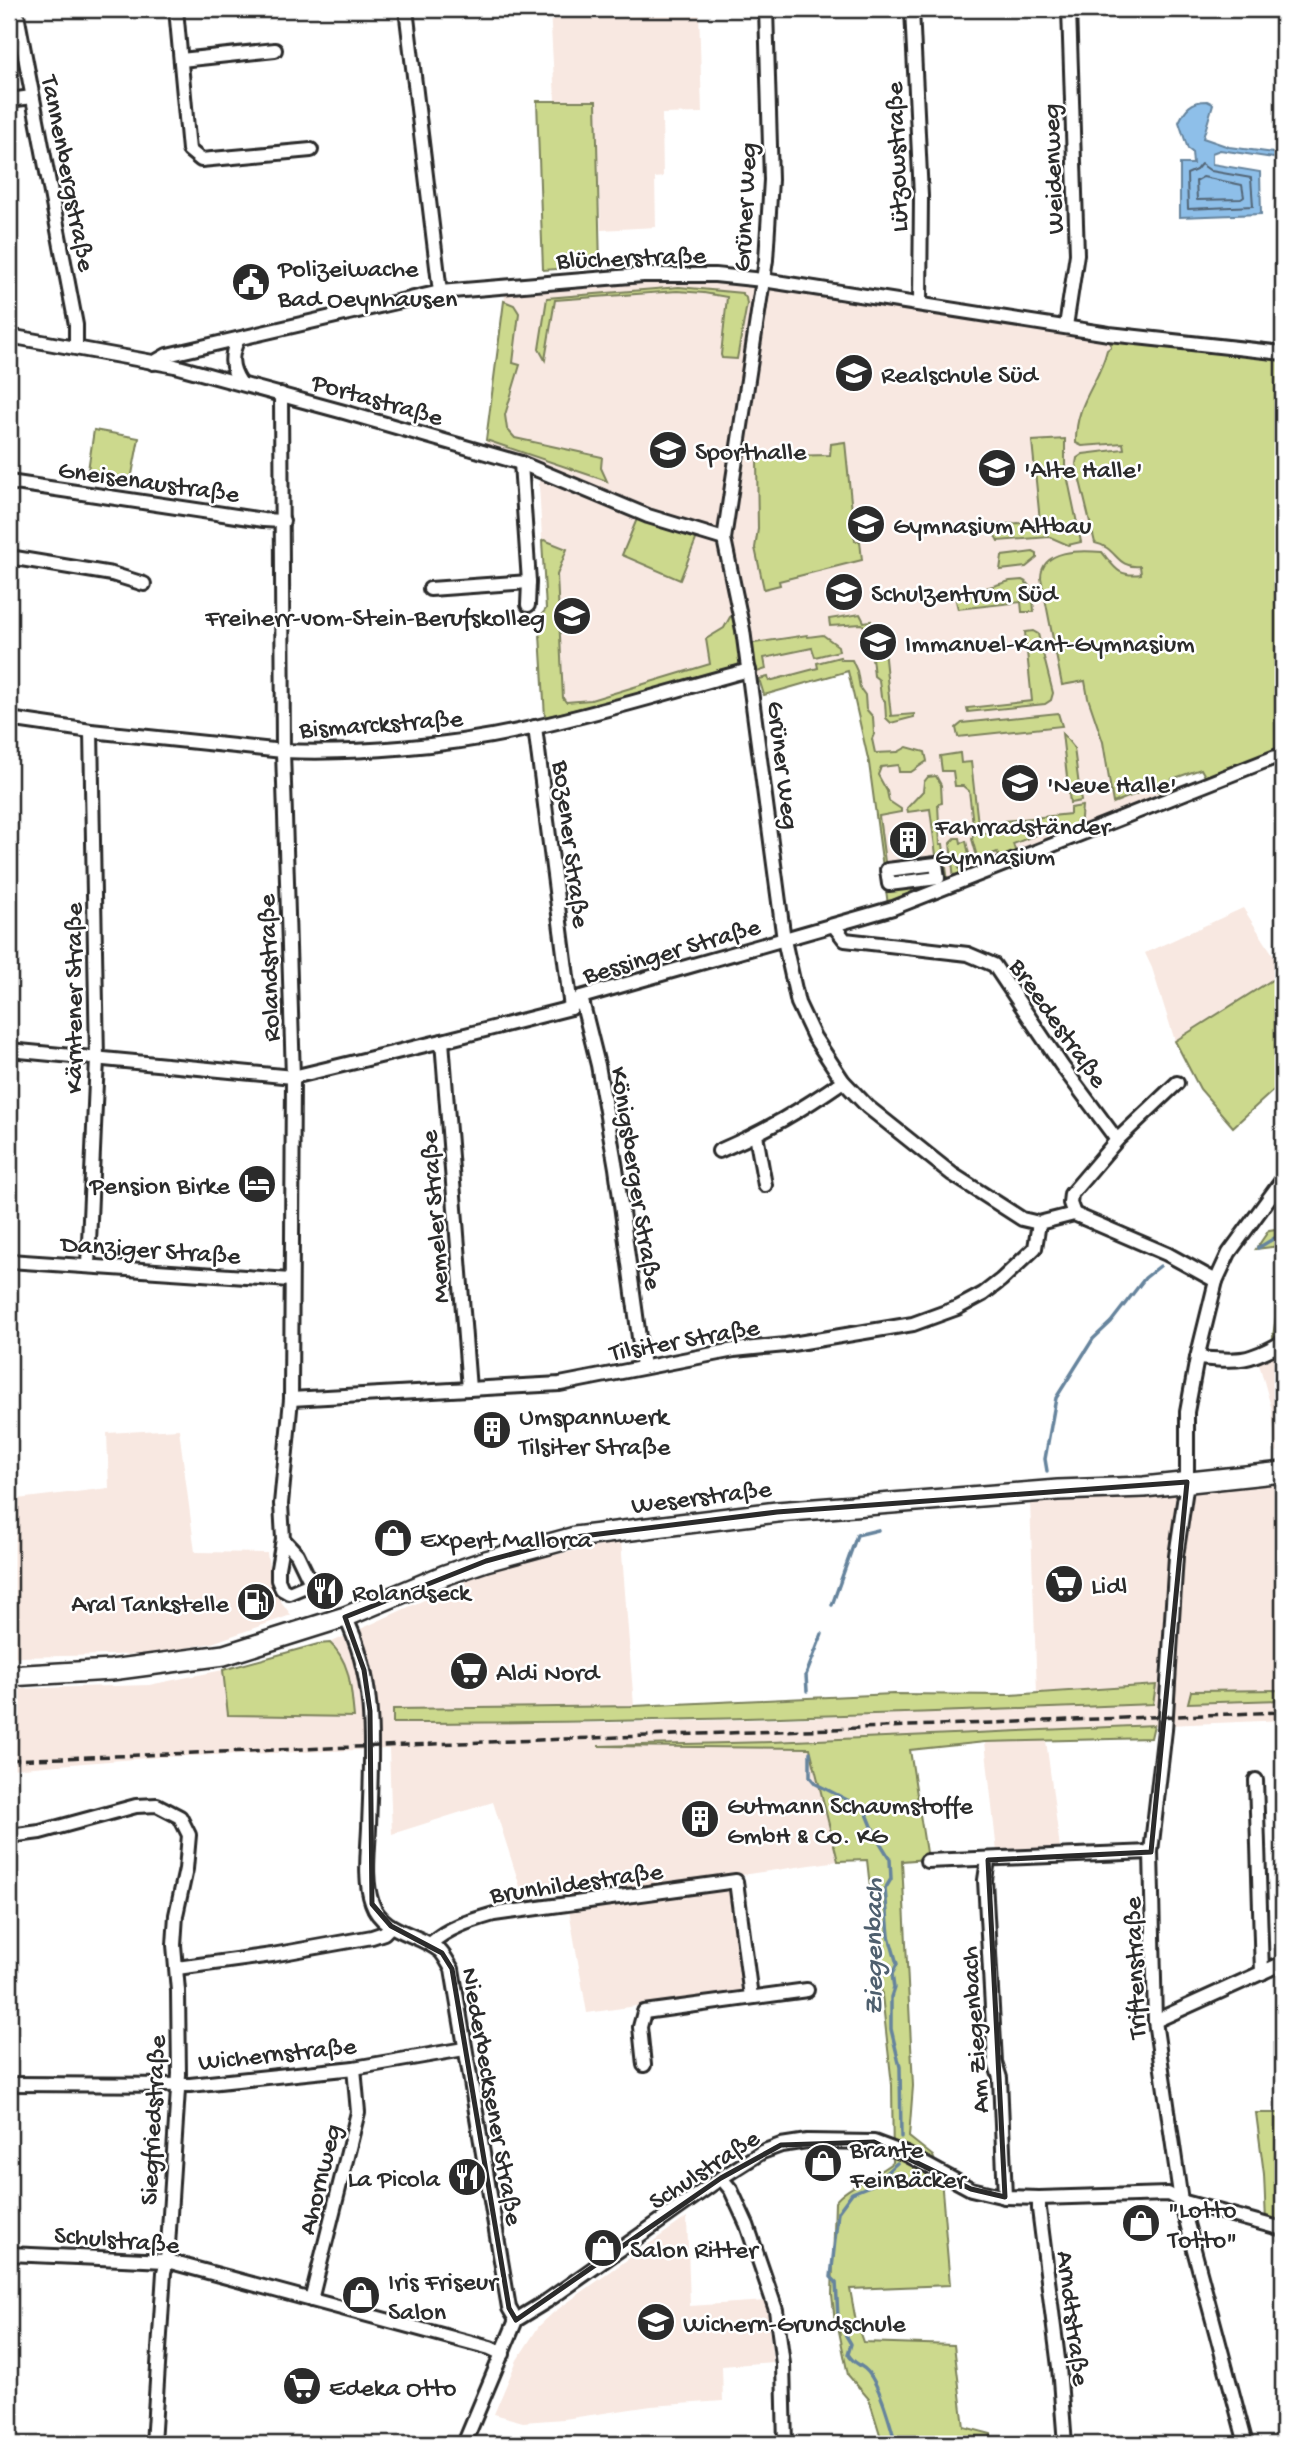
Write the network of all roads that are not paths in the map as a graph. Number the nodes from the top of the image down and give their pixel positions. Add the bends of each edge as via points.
1 (16, 9) edge
2 (176, 9) edge
3 (406, 9) edge
4 (766, 9) edge
5 (912, 9) edge
6 (1069, 9) edge
7 (275, 50) dead end
8 (181, 60) junction
9 (32, 97) junction
10 (9, 100) edge
11 (311, 149) dead end
12 (763, 281) junction
13 (440, 292) junction
14 (920, 303) junction
15 (1066, 326) junction
16 (9, 336) edge
17 (238, 338) junction
18 (76, 347) junction
19 (1283, 353) edge
20 (153, 363) junction
21 (240, 382) junction
22 (281, 394) junction
23 (521, 463) junction
24 (9, 482) edge
25 (283, 521) junction
26 (724, 539) junction
27 (9, 557) edge
28 (529, 582) junction
29 (144, 584) dead end
30 (430, 590) dead end
31 (528, 605) dead end
32 (749, 670) junction
33 (9, 719) edge
34 (536, 727) junction
35 (91, 731) junction
36 (283, 751) junction
37 (1283, 754) edge
38 (834, 926) junction
39 (784, 940) junction
40 (580, 997) junction
41 (571, 1008) junction
42 (442, 1041) junction
43 (9, 1051) edge
44 (97, 1059) junction
45 (293, 1077) junction
46 (842, 1081) junction
47 (1177, 1083) dead end
48 (756, 1135) junction
49 (1117, 1140) junction
50 (719, 1151) dead end
51 (1283, 1180) edge
52 (765, 1185) dead end
53 (1074, 1214) junction
54 (1039, 1223) junction
55 (9, 1261) edge
56 (88, 1265) junction
57 (290, 1280) junction
58 (1216, 1281) junction
59 (1283, 1342) edge
60 (1197, 1358) junction
61 (643, 1367) junction
62 (469, 1390) junction
63 (291, 1399) junction
64 (1283, 1472) edge
65 (1187, 1482) junction
66 (283, 1539) dead end
67 (345, 1618) junction
68 (9, 1665) edge
69 (145, 1666) junction
70 (9, 1676) edge
71 (1256, 1780) dead end
72 (9, 1836) edge
73 (1150, 1852) junction
74 (988, 1860) junction
75 (927, 1861) dead end
76 (390, 1926) junction
77 (430, 1944) junction
78 (1283, 1963) edge
79 (177, 1968) junction
80 (1262, 1973) junction
81 (807, 1990) dead end
82 (751, 1997) junction
83 (1154, 2021) junction
84 (464, 2049) junction
85 (644, 2065) dead end
86 (354, 2068) junction
87 (9, 2084) edge
88 (179, 2085) junction
89 (720, 2178) junction
90 (1004, 2197) junction
91 (1039, 2198) junction
92 (1181, 2201) junction
93 (1283, 2229) edge
94 (9, 2254) edge
95 (167, 2260) junction
96 (311, 2300) junction
97 (516, 2320) junction
98 (503, 2354) junction
99 (153, 2444) edge
100 (464, 2444) edge
101 (785, 2444) edge
102 (1065, 2444) edge
103 (1246, 2444) edge

1 - 9 street, Tannenbergstraße
2 - 8 street
3 - 13 street
4 - 12 street, Grüner Weg via 771,180
5 - 14 street, Lützowstraße via 921,196
6 - 15 street, Weidenweg via 1077,254
7 - 8 street
8 - 11 street via 189,150 195,156 201,160
9 - 10 street
9 - 18 street, Tannenbergstraße via 76,325
12 - 13 street, Blücherstraße via 715,275 643,275
12 - 14 street, Blücherstraße
12 - 26 street, Grüner Weg
13 - 17 street, Blücherstraße
14 - 15 street, Blücherstraße
15 - 19 street, Blücherstraße
16 - 18 street, Portastraße
17 - 20 street, Blücherstraße via 167,355
17 - 21 street via 232,362
18 - 20 street, Portastraße
20 - 21 street, Portastraße
21 - 22 street, Portastraße
22 - 23 street, Portastraße
22 - 25 street, Rolandstraße
23 - 26 street, Portastraße via 648,516
23 - 28 street
24 - 25 street, Gneisenaustraße
25 - 36 street, Rolandstraße
26 - 32 street, Grüner Weg
27 - 29 street via 112,573
28 - 30 street
28 - 31 street
32 - 34 street, Bismarckstraße
32 - 39 street, Grüner Weg
33 - 35 street, Bismarckstraße
34 - 36 street, Bismarckstraße via 456,742
34 - 41 street, Bozener Straße
35 - 36 street, Bismarckstraße
35 - 44 street, Kärntener Straße
36 - 45 street, Rolandstraße
37 - 38 street, Bessinger Straße via 893,908
38 - 39 street, Bessinger Straße
38 - 49 street, Breedestraße via 845,940 968,954 994,965
39 - 40 street, Bessinger Straße
39 - 46 street, Grüner Weg via 798,1003
40 - 41 street, Bessinger Straße
40 - 61 street, Königsberger Straße via 614,1155
41 - 42 street, Bessinger Straße
42 - 45 street, Bessinger Straße
42 - 62 street, Memeler Straße
43 - 44 street, Bessinger Straße
44 - 45 street, Bessinger Straße
44 - 56 street, Kärntener Straße
45 - 57 street, Rolandstraße
46 - 48 street
46 - 54 street, Grüner Weg via 952,1174 1022,1219
47 - 49 street
48 - 50 street
48 - 52 street
49 - 53 street via 1071,1194
51 - 58 street, Triftenstraße via 1229,1253
53 - 54 street
53 - 58 street via 1167,1254
54 - 61 street, Tilsiter Straße via 1035,1248 983,1294 913,1324
55 - 56 street, Danziger Straße
56 - 57 street, Danziger Straße
57 - 63 street, Rolandstraße
58 - 60 street, Triftenstraße
59 - 60 street via 1256,1357 1236,1361
60 - 65 street, Triftenstraße via 1187,1412
61 - 62 street, Tilsiter Straße via 560,1384
62 - 63 street, Tilsiter Straße
63 - 66 street, Rolandstraße via 281,1504
64 - 65 street, Weserstraße
65 - 67 street, Weserstraße via 777,1512 575,1536 475,1564
65 - 73 street, Triftenstraße via 1176,1556 1165,1730
67 - 69 street, Weserstraße via 224,1655
67 - 76 street via 364,1670 370,1710 369,1887 372,1904
68 - 69 street, Weserstraße
69 - 70 street, Weserstraße
71 - 80 street
72 - 79 street, Siegfriedstraße via 136,1806 157,1805 180,1817 190,1835 176,1915
73 - 74 street
73 - 83 street, Triftenstraße
74 - 75 street
74 - 90 street, Am Ziegenbach via 985,1880
76 - 77 street, Niederbecksener Straße
76 - 79 street via 372,1937
77 - 82 street, Brunhildestraße via 461,1923 494,1914 736,1881
77 - 84 street, Niederbecksener Straße via 452,1969
78 - 80 street
79 - 88 street, Siegfriedstraße
80 - 83 street
81 - 82 street
82 - 85 street via 644,2012 640,2027
83 - 92 street, Triftenstraße
84 - 86 street, Wichernstraße
84 - 97 street, Niederbecksener Straße via 509,2308
86 - 88 street, Wichernstraße
86 - 96 street, Ahornweg via 358,2112
87 - 88 street, Wichernstraße
88 - 95 street, Siegfriedstraße
89 - 90 street, Schulstraße via 781,2145 874,2142 971,2189
89 - 97 street, Schulstraße
89 - 101 street via 731,2190 747,2225 776,2310
90 - 91 street, Schulstraße
91 - 92 street, Schulstraße via 1168,2194
91 - 102 street, Arndtstraße
92 - 93 street, Schulstraße
92 - 103 street, Triftenstraße
94 - 95 street, Schulstraße
95 - 96 street, Schulstraße
95 - 99 street, Siegfriedstraße
96 - 98 street, Schulstraße
97 - 98 street
98 - 100 street

